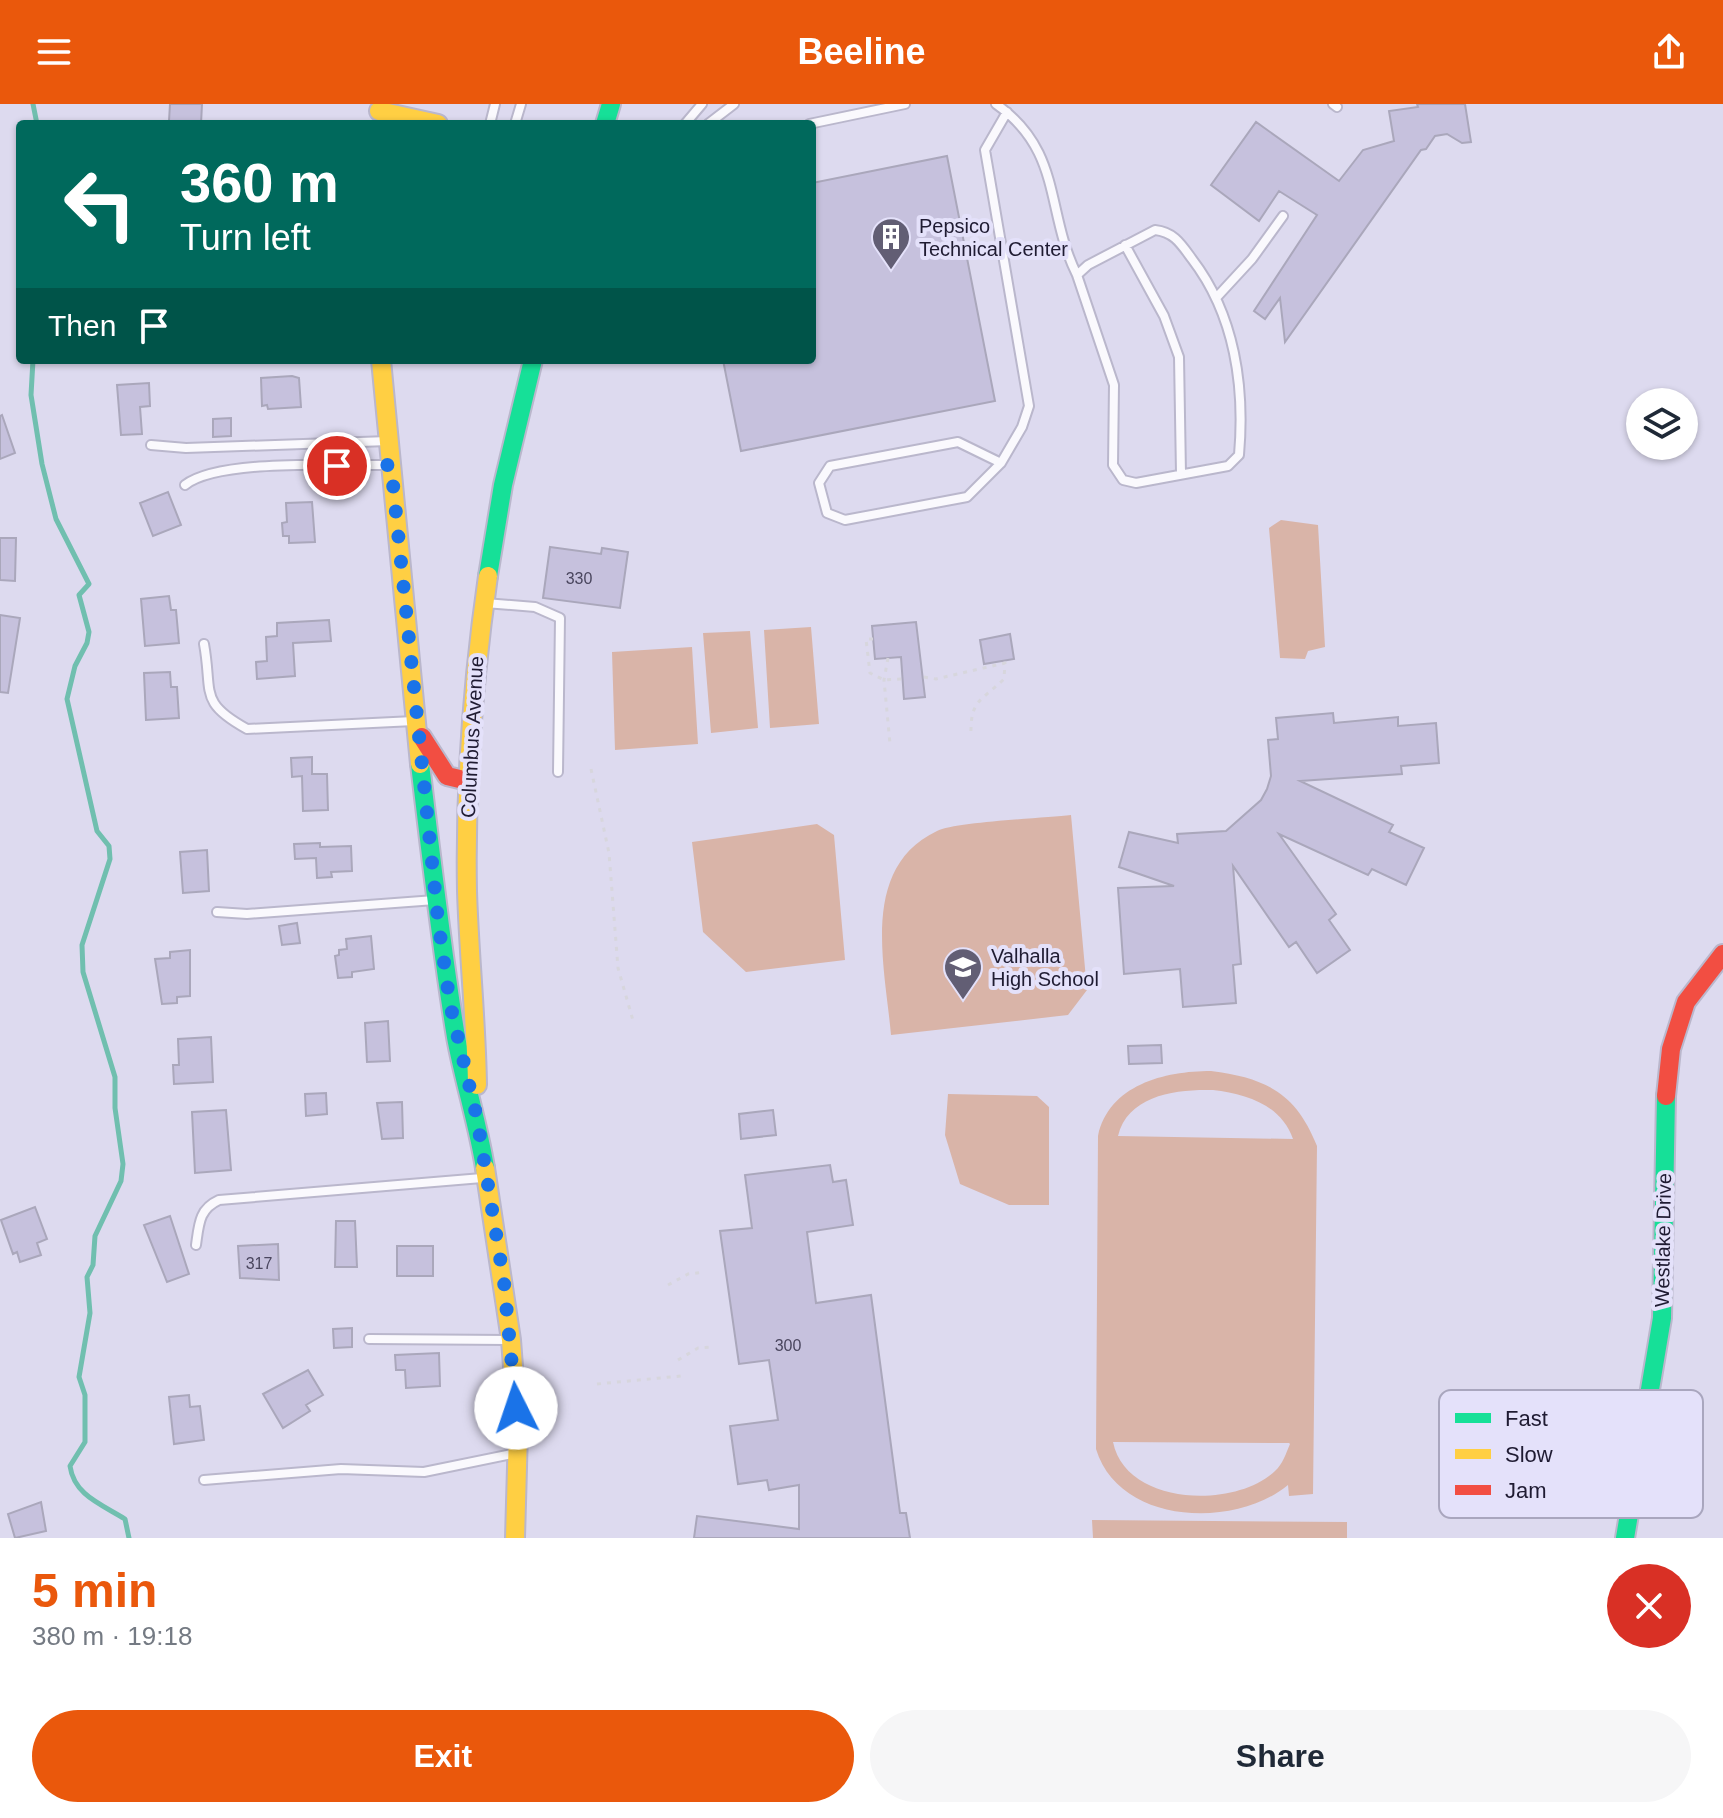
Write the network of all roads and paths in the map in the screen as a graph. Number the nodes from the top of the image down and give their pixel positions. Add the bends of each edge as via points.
1 (702, 104) edge
2 (734, 104) edge
3 (905, 104) edge
4 (996, 104) edge
5 (1007, 112) junction
6 (379, 113) edge
7 (417, 120) edge
8 (688, 120) edge
9 (713, 120) edge
10 (816, 123) edge
11 (1283, 216) dead end
12 (1125, 245) junction
13 (1077, 275) junction
14 (1216, 298) junction
15 (381, 364) edge
16 (532, 364) edge
17 (389, 441) junction
18 (151, 445) dead end
19 (1001, 463) junction
20 (391, 465) junction
21 (1181, 474) junction
22 (185, 485) dead end
23 (483, 602) junction
24 (873, 639) dead end
25 (204, 644) dead end
26 (888, 658) dead end
27 (924, 677) dead end
28 (902, 679) dead end
29 (884, 680) junction
30 (415, 721) junction
31 (971, 736) dead end
32 (890, 744) dead end
33 (591, 769) dead end
34 (558, 772) dead end
35 (468, 781) junction
36 (435, 900) junction
37 (217, 912) dead end
38 (1723, 954) edge
39 (634, 1024) dead end
40 (477, 1118) junction
41 (486, 1177) junction
42 (196, 1245) dead end
43 (705, 1272) dead end
44 (668, 1285) dead end
45 (369, 1339) dead end
46 (511, 1340) junction
47 (714, 1347) dead end
48 (678, 1360) dead end
49 (681, 1376) dead end
50 (597, 1384) dead end
51 (1650, 1390) edge
52 (518, 1452) junction
53 (204, 1480) dead end
54 (1628, 1518) edge
55 (515, 1538) edge
56 (1625, 1538) edge

1 - 8 lane
2 - 9 lane
3 - 10 lane
4 - 5 lane
5 - 13 lane via 1035,142 1048,168 1064,249
5 - 19 lane via 985,150 1029,406
6 - 7 street
11 - 14 lane
12 - 13 lane
12 - 14 lane via 1155,230 1169,232
12 - 21 lane via 1164,316 1179,357
13 - 21 lane via 1114,385 1117,475 1136,483
14 - 21 lane via 1226,317 1239,377 1239,455 1228,466
15 - 17 street, Columbus Avenue
16 - 23 street, Columbus Avenue
17 - 18 lane
17 - 20 street, Columbus Avenue
19 - 19 lane via 958,442 830,466 819,483 827,513 845,520 967,497
20 - 22 lane via 229,469
20 - 30 street, Columbus Avenue
23 - 34 lane via 535,607 560,618
23 - 35 street, Columbus Avenue
24 - 29 path via 866,639 870,673
25 - 30 lane via 209,700 247,729
26 - 29 path
27 - 31 path via 936,679 1005,663 1004,679 970,712
28 - 29 path
29 - 32 path
30 - 35 street via 447,776
30 - 36 street, Columbus Avenue
33 - 39 path via 609,853 618,968
35 - 40 street, Columbus Avenue
36 - 37 lane
36 - 40 street, Columbus Avenue via 450,1004
38 - 51 street, Westlake Drive via 1686,1002 1671,1049 1662,1318
40 - 41 street, Columbus Avenue
41 - 42 lane via 219,1200 206,1205
41 - 46 street, Columbus Avenue
43 - 44 path
45 - 46 lane
46 - 52 street, Columbus Avenue
47 - 48 path via 698,1348
49 - 50 path
52 - 53 lane via 424,1472 341,1469
52 - 55 street, Columbus Avenue
54 - 56 street, Westlake Drive

